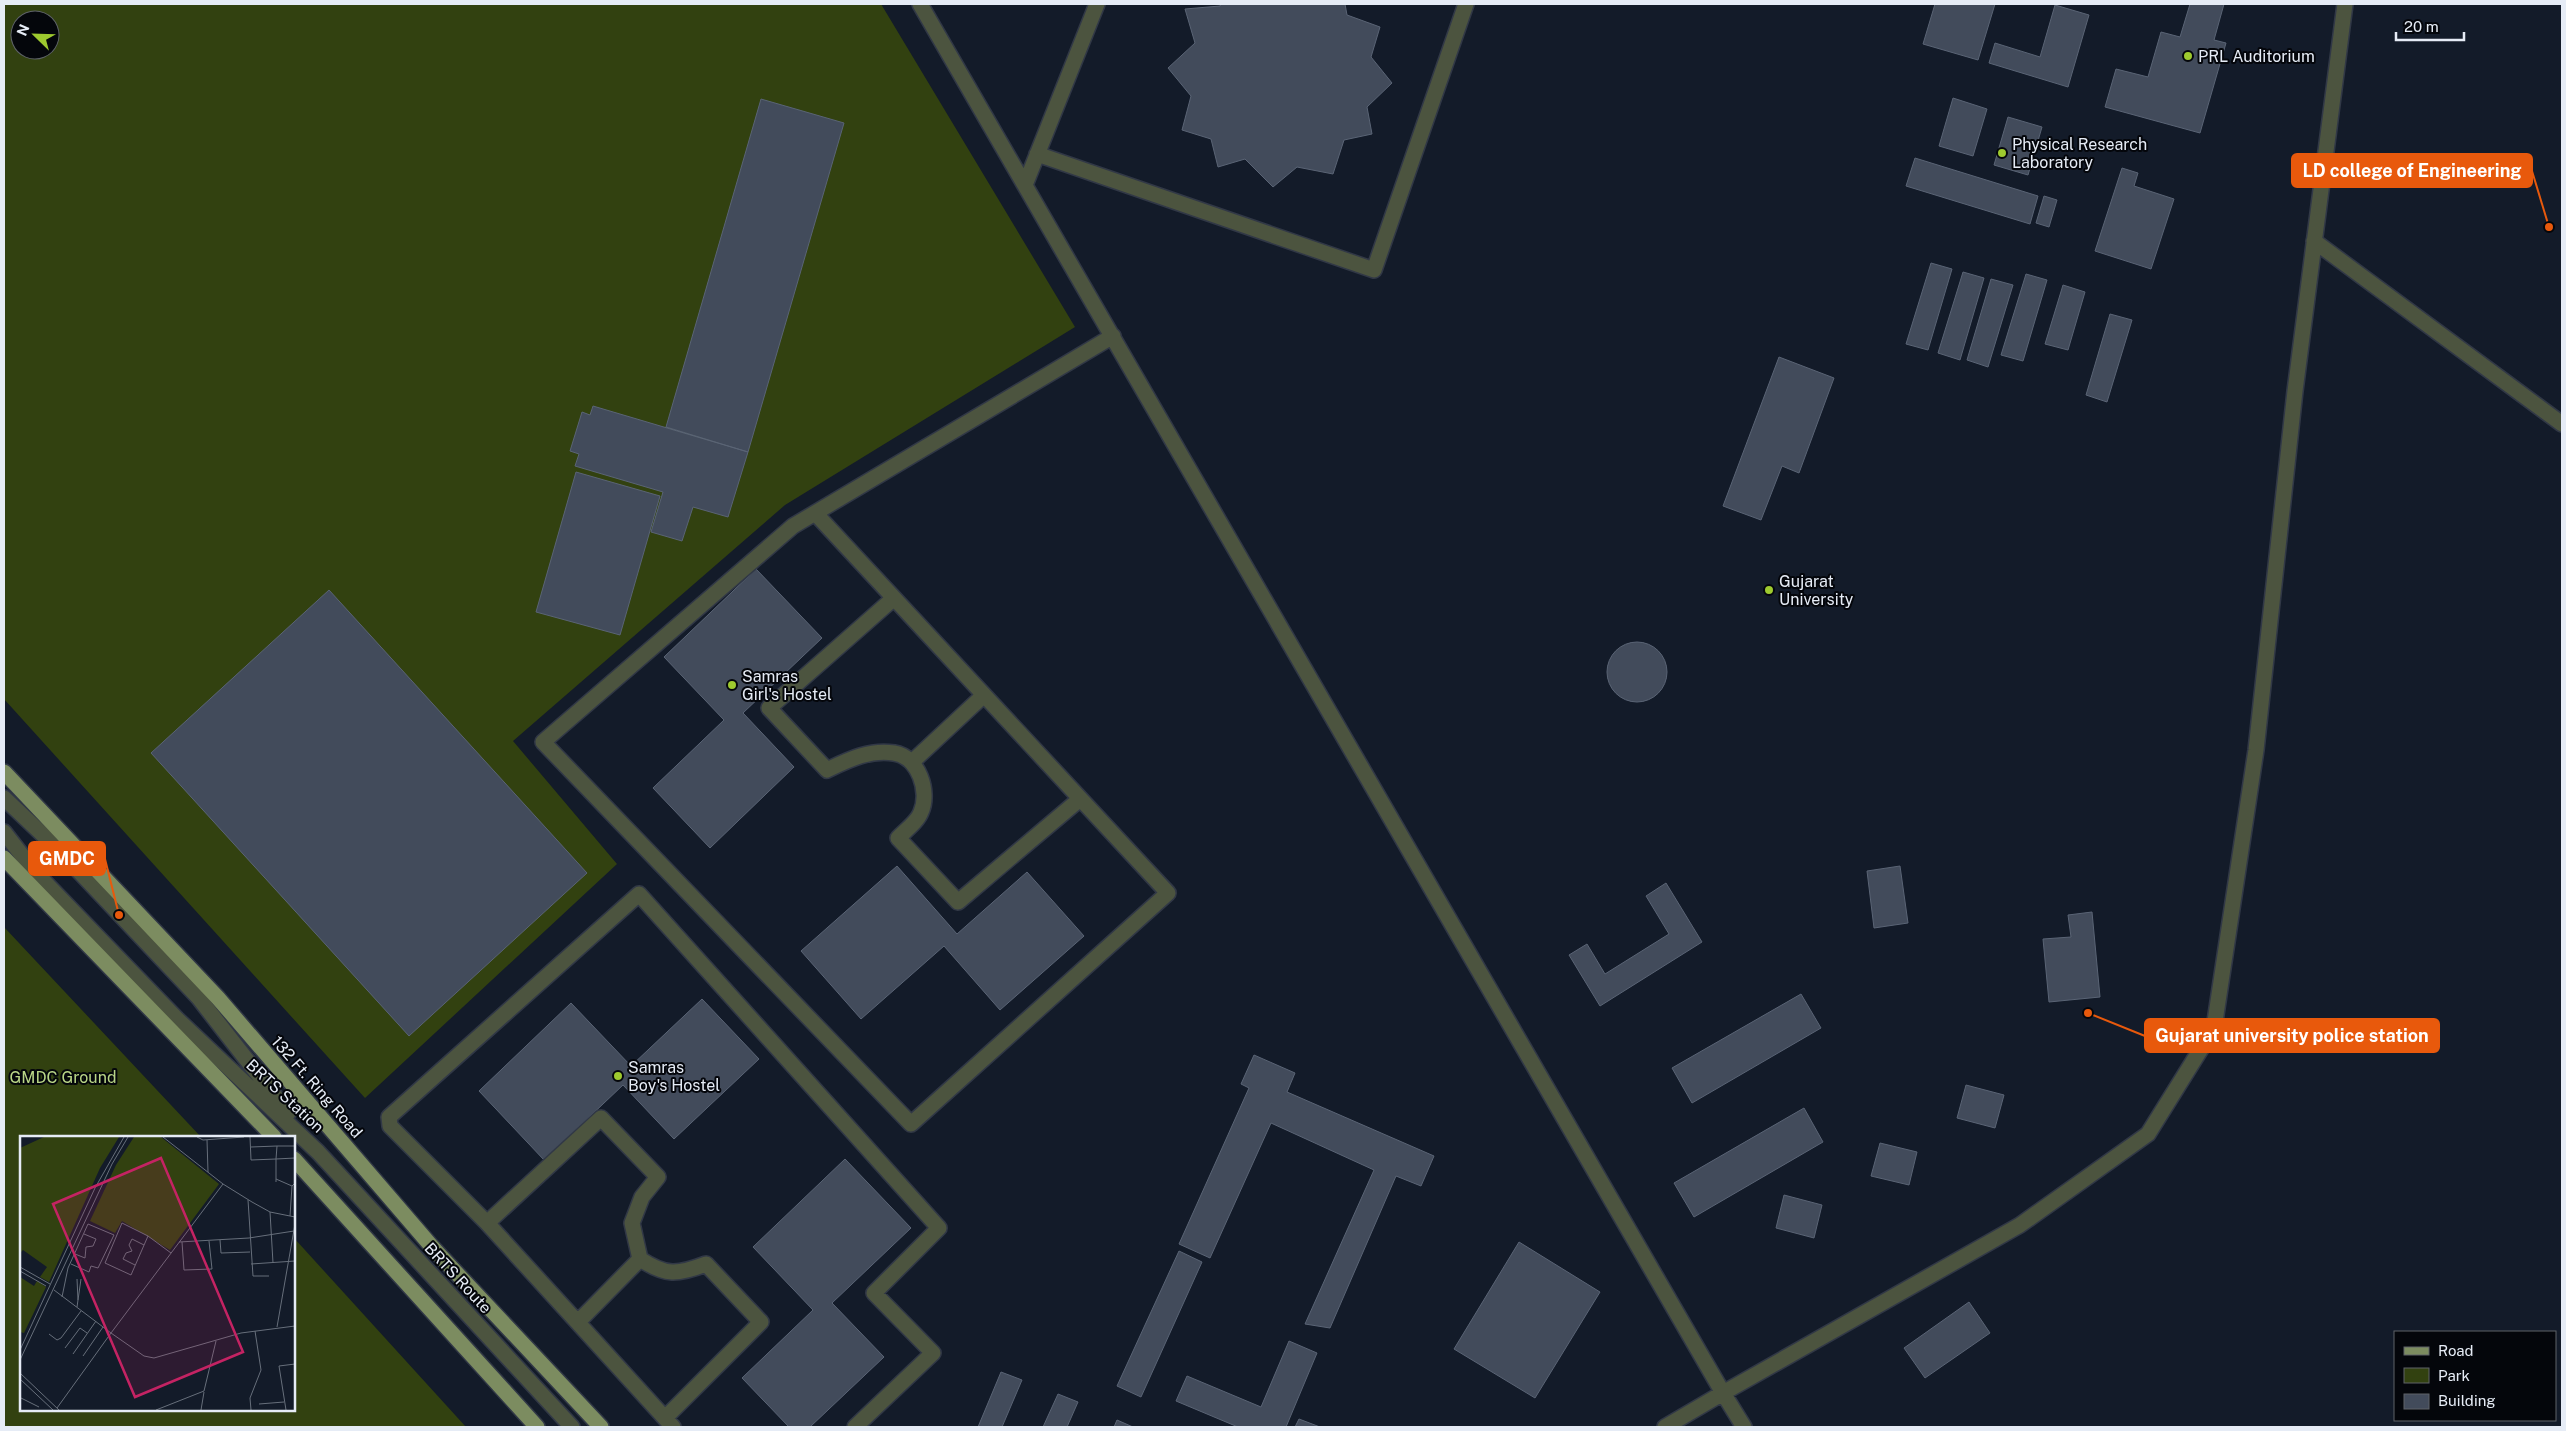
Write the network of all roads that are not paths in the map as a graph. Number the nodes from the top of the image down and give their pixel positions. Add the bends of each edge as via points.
1 (920, 4) edge
2 (1097, 4) edge
3 (1466, 4) edge
4 (2345, 4) edge
5 (1037, 154) junction
6 (1025, 185) junction
7 (2314, 241) junction
8 (1113, 336) junction
9 (2562, 424) edge
10 (815, 513) junction
11 (894, 598) junction
12 (984, 695) junction
13 (912, 762) junction
14 (4, 772) edge
15 (4, 798) edge
16 (1080, 799) junction
17 (4, 832) edge
18 (4, 858) edge
19 (273, 1136) edge
20 (318, 1152) junction
21 (295, 1160) edge
22 (487, 1223) junction
23 (640, 1259) junction
24 (578, 1322) junction
25 (1723, 1393) junction
26 (669, 1423) edge
27 (537, 1427) edge
28 (572, 1427) edge
29 (601, 1427) edge
30 (855, 1427) edge
31 (1665, 1427) edge
32 (1744, 1427) edge

1 - 6 street
2 - 5 street
3 - 5 street via 1374,270
4 - 7 street
5 - 6 street
6 - 8 street
7 - 9 street
7 - 25 street via 2256,750 2214,1028 2148,1134 2020,1225
8 - 10 street
8 - 25 street
10 - 11 street
10 - 16 street via 793,526 543,742 911,1124 1168,894
11 - 12 street
11 - 13 street via 769,708 827,770 859,755 895,753
12 - 13 street
12 - 16 street
13 - 16 street via 925,785 921,813 898,838 958,902
14 - 29 main road, 132 Ft. Ring Road via 218,998 433,1248
15 - 20 street, BRTS Station via 58,849 198,997
17 - 20 street, BRTS Station via 35,872 178,1019
18 - 19 main road
20 - 28 street, BRTS Route
21 - 27 main road
22 - 23 street via 601,1118 658,1177 642,1197 632,1222
22 - 24 street
22 - 30 street via 390,1126 388,1118 639,894 939,1228 874,1293 933,1353
23 - 24 street
23 - 26 street via 659,1271 682,1273 706,1264 761,1322
24 - 26 street
25 - 31 street
25 - 32 street

